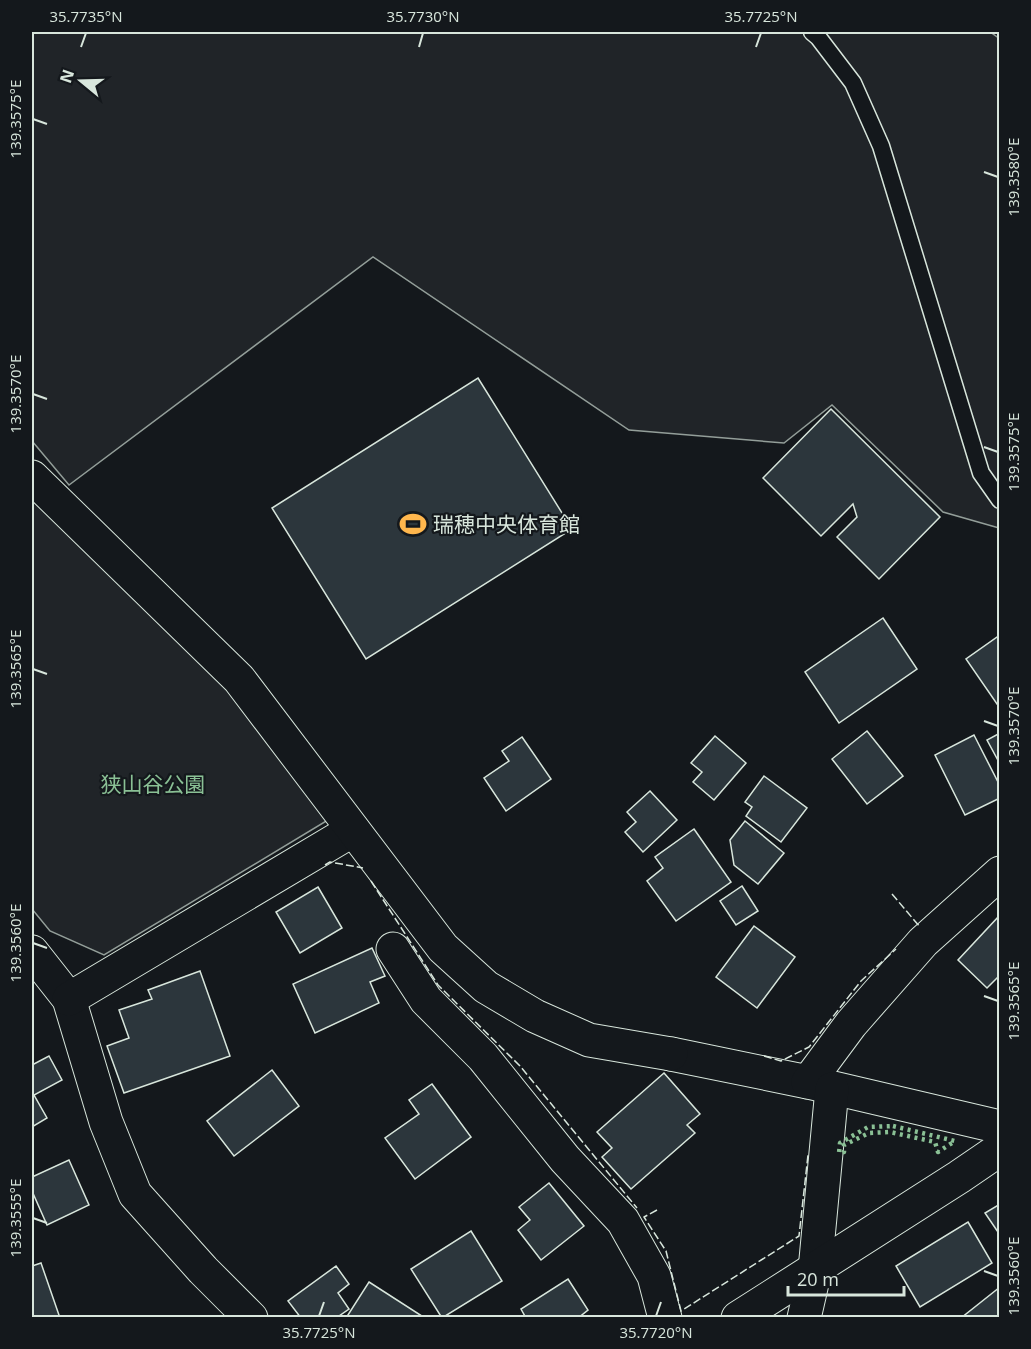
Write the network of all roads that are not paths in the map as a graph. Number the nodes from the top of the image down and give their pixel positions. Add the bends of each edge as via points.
1 (812, 32) edge
2 (32, 477) edge
3 (999, 500) edge
4 (352, 830) junction
5 (999, 873) edge
6 (393, 949) dead end
7 (32, 952) edge
8 (69, 999) junction
9 (820, 1086) junction
10 (999, 1127) edge
11 (999, 1149) edge
12 (815, 1270) junction
13 (251, 1317) edge
14 (665, 1317) edge
15 (738, 1317) edge
16 (804, 1317) edge

1 - 3 lane via 853,84 881,146 981,473
2 - 4 street via 239,679
4 - 8 street
4 - 9 street via 443,948 486,987 535,1016 589,1040
5 - 9 street via 923,942 851,1024
6 - 14 street via 426,1000 483,1057 565,1159 623,1221 654,1276
7 - 8 street
8 - 13 street via 106,1122 135,1194
9 - 10 street
9 - 12 street
11 - 12 street
12 - 15 street
12 - 16 street

